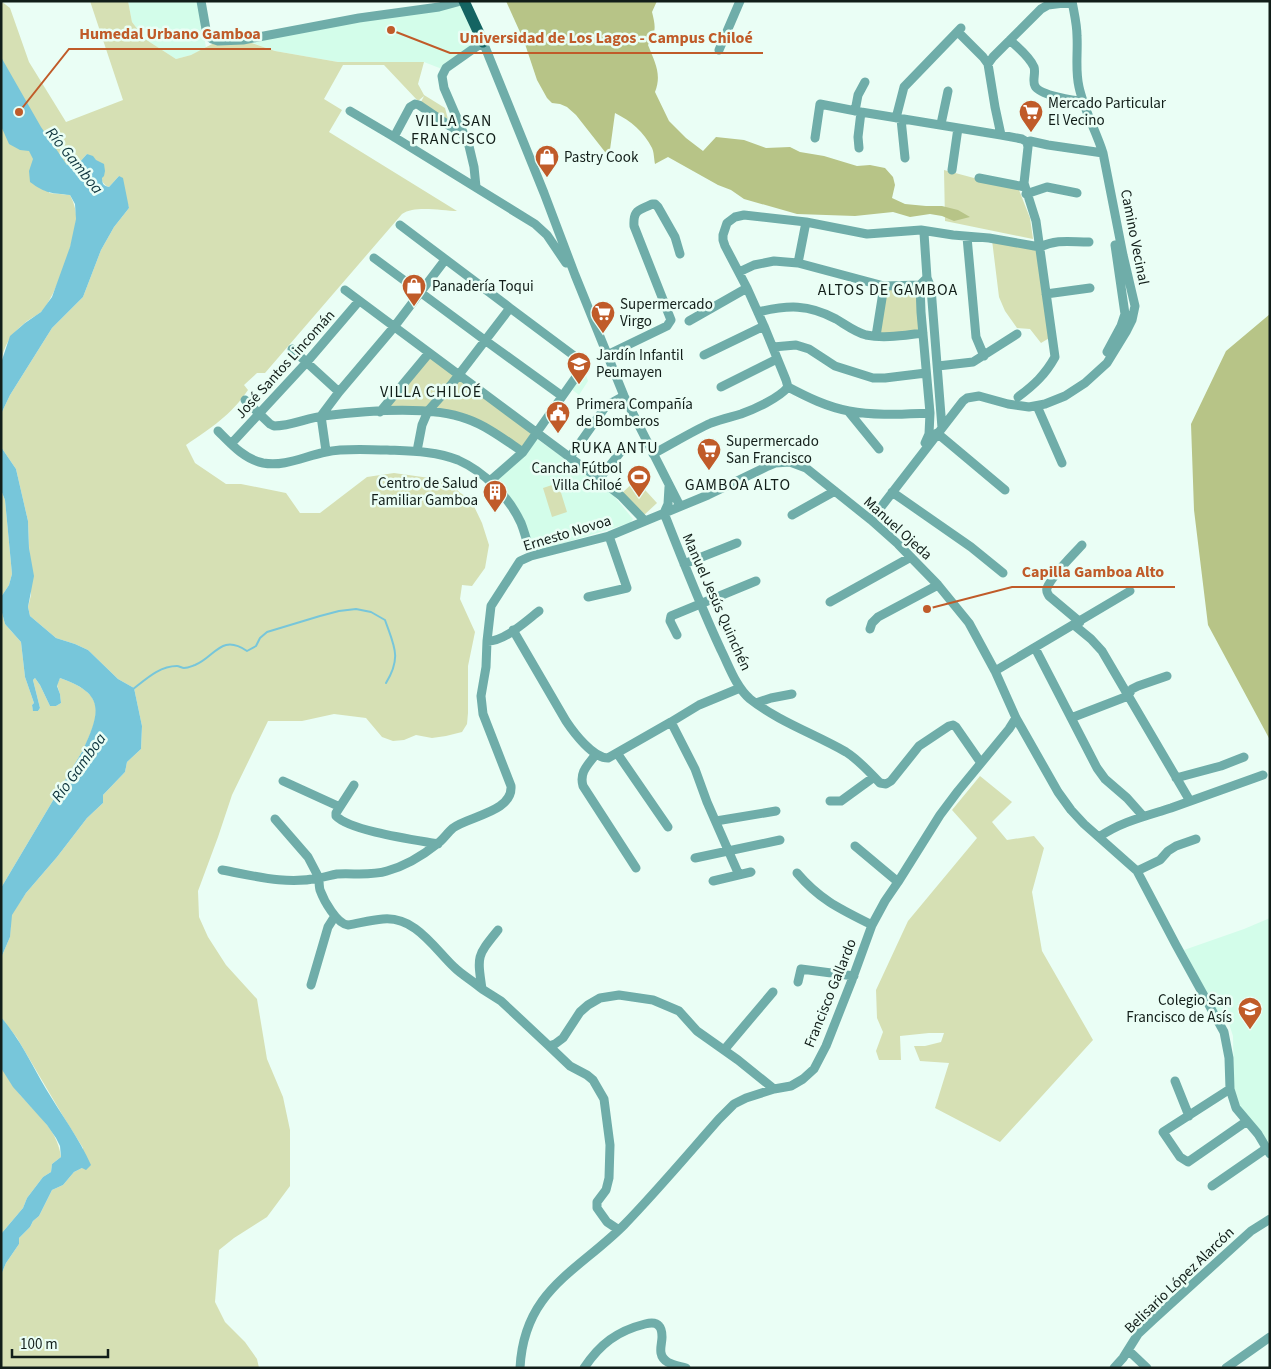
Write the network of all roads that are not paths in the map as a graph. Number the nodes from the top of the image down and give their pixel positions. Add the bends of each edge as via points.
1 (202, 1) edge
2 (462, 1) edge
3 (740, 1) edge
4 (1072, 1) edge
5 (1010, 40) junction
6 (483, 42) junction
7 (719, 50) dead end
8 (988, 64) junction
9 (865, 82) dead end
10 (948, 91) dead end
11 (1083, 101) junction
12 (350, 111) dead end
13 (858, 112) junction
14 (899, 119) junction
15 (942, 124) junction
16 (958, 128) junction
17 (1001, 135) junction
18 (464, 136) junction
19 (394, 137) junction
20 (815, 138) dead end
21 (1026, 142) junction
22 (859, 148) dead end
23 (1104, 153) junction
24 (905, 158) dead end
25 (952, 170) dead end
26 (979, 178) dead end
27 (1110, 182) junction
28 (476, 187) junction
29 (1026, 190) junction
30 (1077, 193) dead end
31 (806, 222) junction
32 (400, 225) dead end
33 (925, 231) junction
34 (967, 237) junction
35 (1089, 242) dead end
36 (1040, 247) junction
37 (680, 254) dead end
38 (374, 258) dead end
39 (445, 260) junction
40 (798, 263) junction
41 (739, 272) junction
42 (575, 275) junction
43 (927, 278) junction
44 (920, 285) junction
45 (884, 286) junction
46 (747, 288) junction
47 (1090, 288) dead end
48 (345, 290) dead end
49 (421, 293) junction
50 (1046, 294) junction
51 (360, 301) junction
52 (510, 308) junction
53 (758, 312) junction
54 (688, 321) dead end
55 (764, 326) junction
56 (394, 327) junction
57 (924, 333) junction
58 (1017, 334) dead end
59 (876, 336) junction
60 (486, 341) junction
61 (773, 347) junction
62 (292, 349) dead end
63 (429, 353) junction
64 (607, 355) junction
65 (704, 355) dead end
66 (984, 356) junction
67 (777, 359) junction
68 (306, 363) junction
69 (938, 366) junction
70 (926, 372) junction
71 (1090, 374) dead end
72 (459, 375) junction
73 (721, 387) dead end
74 (788, 387) junction
75 (339, 392) junction
76 (562, 396) junction
77 (624, 396) junction
78 (1018, 397) dead end
79 (244, 400) dead end
80 (1037, 406) junction
81 (428, 411) junction
82 (848, 411) junction
83 (380, 412) junction
84 (930, 413) junction
85 (260, 414) junction
86 (321, 416) junction
87 (939, 430) junction
88 (218, 431) dead end
89 (536, 433) junction
90 (232, 444) junction
91 (623, 449) dead end
92 (878, 449) dead end
93 (417, 451) junction
94 (326, 452) junction
95 (522, 452) junction
96 (653, 454) junction
97 (570, 457) junction
98 (918, 459) junction
99 (1062, 463) dead end
100 (599, 479) junction
101 (490, 481) junction
102 (670, 487) junction
103 (1004, 490) dead end
104 (834, 491) junction
105 (892, 492) junction
106 (699, 498) junction
107 (680, 506) junction
108 (664, 513) junction
109 (792, 515) dead end
110 (871, 520) junction
111 (645, 521) junction
112 (609, 536) junction
113 (737, 543) dead end
114 (1082, 545) dead end
115 (531, 556) junction
116 (911, 556) junction
117 (684, 564) junction
118 (1003, 573) dead end
119 (756, 581) dead end
120 (938, 585) junction
121 (1130, 591) dead end
122 (588, 597) dead end
123 (830, 602) dead end
124 (700, 604) junction
125 (539, 611) dead end
126 (1077, 624) junction
127 (870, 629) dead end
128 (513, 630) junction
129 (677, 635) dead end
130 (487, 641) junction
131 (1035, 648) junction
132 (994, 671) junction
133 (1167, 676) dead end
134 (740, 688) junction
135 (792, 694) dead end
136 (1128, 696) junction
137 (756, 703) junction
138 (1016, 718) junction
139 (1071, 718) junction
140 (671, 722) junction
141 (616, 753) junction
142 (596, 754) junction
143 (1244, 757) dead end
144 (981, 763) junction
145 (1263, 775) dead end
146 (874, 777) junction
147 (1176, 778) junction
148 (284, 781) dead end
149 (354, 785) dead end
150 (830, 801) dead end
151 (1190, 801) junction
152 (340, 807) junction
153 (776, 811) dead end
154 (1143, 816) junction
155 (275, 819) dead end
156 (716, 821) junction
157 (668, 827) dead end
158 (1099, 837) junction
159 (1196, 839) dead end
160 (780, 840) dead end
161 (438, 844) junction
162 (855, 846) dead end
163 (728, 850) junction
164 (696, 858) dead end
165 (636, 868) dead end
166 (222, 870) dead end
167 (1137, 871) junction
168 (751, 872) dead end
169 (797, 873) dead end
170 (739, 875) junction
171 (319, 878) junction
172 (712, 881) dead end
173 (898, 882) junction
174 (335, 916) junction
175 (872, 925) junction
176 (498, 930) dead end
177 (854, 976) junction
178 (798, 982) dead end
179 (311, 985) dead end
180 (482, 989) junction
181 (772, 992) dead end
182 (549, 1046) junction
183 (724, 1050) junction
184 (1175, 1081) dead end
185 (774, 1089) junction
186 (1230, 1089) junction
187 (1189, 1116) junction
188 (1247, 1121) junction
189 (1268, 1151) edge
190 (1212, 1186) dead end
191 (1270, 1219) edge
192 (619, 1230) junction
193 (1270, 1336) edge
194 (1128, 1350) junction
195 (520, 1368) edge
196 (584, 1368) edge
197 (686, 1368) edge
198 (1114, 1368) edge
199 (1147, 1368) edge
200 (1226, 1368) edge

1 - 2 street via 207,35 218,41 243,40
2 - 6 main road
3 - 7 street
4 - 5 street via 1041,9
4 - 11 street, Camino Vecinal via 1077,36 1077,74
5 - 8 street
5 - 11 street via 1035,69 1034,85 1037,89
6 - 18 street via 446,68 442,76
6 - 42 street
8 - 14 street via 960,30 904,87
8 - 17 street
9 - 13 street via 858,95
10 - 15 street
11 - 23 street, Camino Vecinal
12 - 19 street
13 - 14 street
13 - 20 street via 820,104
13 - 22 street
14 - 15 street
14 - 24 street
15 - 16 street
16 - 17 street
16 - 25 street
17 - 21 street
18 - 19 street via 415,104 410,107
18 - 28 street via 474,166
19 - 28 street
21 - 23 street
21 - 29 street
23 - 27 street, Camino Vecinal
26 - 29 street
27 - 71 street via 1109,203 1125,314 1099,367
27 - 80 street, Camino Vecinal via 1135,306 1132,320 1107,363 1095,375 1065,396
28 - 42 street via 541,229
29 - 30 street via 1047,187
29 - 36 street
31 - 33 street via 867,234
31 - 40 street
31 - 41 street via 744,215 730,220 723,235 724,246
32 - 39 street
33 - 34 street
33 - 43 street
34 - 36 street
34 - 66 street via 976,337
35 - 36 street via 1063,240
36 - 50 street
37 - 64 street via 675,237 655,204 636,213 634,226 671,320 667,326
38 - 49 street
39 - 49 street
39 - 52 street
40 - 41 street via 774,261
40 - 45 street
41 - 46 street
42 - 64 street
43 - 44 street
43 - 69 street via 931,288
44 - 45 street
44 - 57 street
45 - 59 street
46 - 53 street
46 - 54 street
47 - 50 street
48 - 51 street
49 - 56 street
49 - 60 street
50 - 78 street via 1056,357 1035,384
51 - 56 street
51 - 68 street, José Santos Lincomán
52 - 60 street
52 - 76 street via 585,364
53 - 55 street
53 - 59 street via 786,306 806,308 829,316 856,332
55 - 61 street
55 - 65 street
56 - 63 street
56 - 75 street
57 - 59 street
57 - 70 street
58 - 66 street
60 - 72 street
60 - 76 street
61 - 67 street
61 - 70 street via 796,345 809,349 835,366 873,378
62 - 68 street
63 - 72 street
63 - 83 street
64 - 77 street
66 - 69 street via 973,362
67 - 73 street
67 - 74 street
68 - 75 street
68 - 85 street, José Santos Lincomán
69 - 87 street
70 - 84 street
72 - 81 street
72 - 89 street
74 - 82 street via 817,402
74 - 96 street via 761,405 709,424
75 - 86 street
76 - 89 street
77 - 96 street
77 - 97 street via 606,406
79 - 85 street
80 - 87 street, Camino Vecinal via 1008,404 979,396 967,398
80 - 99 street
81 - 83 street
81 - 93 street
81 - 95 street via 460,416 478,423
82 - 84 street via 895,415
82 - 92 street
83 - 86 street
84 - 98 street via 929,434
85 - 86 street via 274,426
85 - 90 street, José Santos Lincomán
86 - 94 street
87 - 98 street
87 - 103 street
88 - 90 street
89 - 95 street
89 - 97 street
90 - 94 street via 243,454 272,464
91 - 100 street
93 - 94 street
93 - 101 street via 458,460
95 - 101 street
96 - 102 street
97 - 100 street
98 - 105 street
100 - 111 street
101 - 115 street via 514,509
102 - 106 street via 686,498
102 - 107 street
102 - 108 street
104 - 106 street, Manuel Ojeda via 806,468 781,462
104 - 109 street
104 - 110 street, Manuel Ojeda
105 - 110 street
105 - 118 street
106 - 107 street, Ernesto Novoa
107 - 108 street, Ernesto Novoa
108 - 111 street, Ernesto Novoa
108 - 117 street, Manuel Jesús Quinchén
110 - 116 street, Manuel Ojeda
111 - 112 street, Ernesto Novoa
112 - 115 street, Ernesto Novoa
112 - 122 street via 627,588
113 - 117 street
114 - 126 street via 1047,588 1049,596
115 - 130 street, Ernesto Novoa via 520,561 491,606
116 - 120 street, Manuel Ojeda
116 - 123 street
117 - 124 street, Manuel Jesús Quinchén
119 - 124 street
120 - 127 street via 878,617
120 - 132 street, Manuel Ojeda via 969,623
121 - 126 street
124 - 129 street via 671,616
124 - 134 street, Manuel Jesús Quinchén
125 - 128 street
126 - 131 street
126 - 136 street via 1102,651
128 - 130 street via 496,640
128 - 142 street via 566,721
130 - 161 street, Ernesto Novoa via 481,696 483,714 511,791 508,798 492,811 453,828
131 - 132 street
131 - 139 street
132 - 138 street, Manuel Ojeda
133 - 136 street via 1132,689
134 - 137 street, Manuel Jesús Quinchén
134 - 140 street via 699,705
135 - 137 street
136 - 139 street
136 - 147 street
137 - 146 street, Manuel Jesús Quinchén via 848,753
138 - 144 street, Francisco Gallardo
138 - 158 street, Manuel Ojeda via 1066,804
139 - 154 street via 1105,779
140 - 141 street
140 - 156 street via 696,770
141 - 142 street via 605,758
141 - 157 street
142 - 165 street via 582,773 584,786
143 - 147 street
144 - 146 street via 953,725 918,746 891,781 880,783
144 - 173 street, Francisco Gallardo via 940,815
145 - 151 street
146 - 150 street via 841,801
147 - 151 street
148 - 152 street
149 - 152 street
151 - 154 street
152 - 161 street via 336,816 346,823 376,833
153 - 156 street
154 - 158 street
155 - 171 street via 308,857
156 - 163 street
158 - 167 street, Manuel Ojeda
159 - 167 street via 1176,846 1160,860
160 - 163 street
161 - 171 street, Ernesto Novoa via 412,861 386,871
162 - 173 street
163 - 164 street
163 - 170 street
166 - 171 street, Ernesto Novoa via 288,881
167 - 186 street via 1224,1032
168 - 170 street
169 - 175 street via 827,902
170 - 172 street
171 - 174 street via 322,895
173 - 175 street, Francisco Gallardo
174 - 179 street via 328,927
174 - 180 street via 348,926 385,919 408,924
175 - 177 street, Francisco Gallardo
176 - 180 street via 480,955 478,964
177 - 178 street via 801,969
177 - 185 street, Francisco Gallardo via 814,1069 791,1086
180 - 182 street via 501,1001
181 - 183 street
182 - 183 street via 563,1038 588,1005 600,998 619,995 653,1000 679,1011 697,1030
182 - 192 street via 570,1066 594,1080 604,1099 610,1146 609,1169 606,1190 597,1202 597,1208 607,1222
183 - 185 street
184 - 187 street
185 - 192 street, Francisco Gallardo via 734,1104
186 - 187 street
186 - 188 street via 1236,1108
187 - 188 street via 1163,1132 1180,1157 1188,1162
188 - 189 street
189 - 190 street
191 - 194 street, Belisario López Alarcón via 1251,1231 1153,1320 1138,1334
192 - 195 street, Francisco Gallardo via 544,1297 527,1331
193 - 200 street
194 - 198 street, Belisario López Alarcón
194 - 199 street
196 - 197 street via 613,1337 627,1329 656,1324 662,1331 661,1353 664,1359

